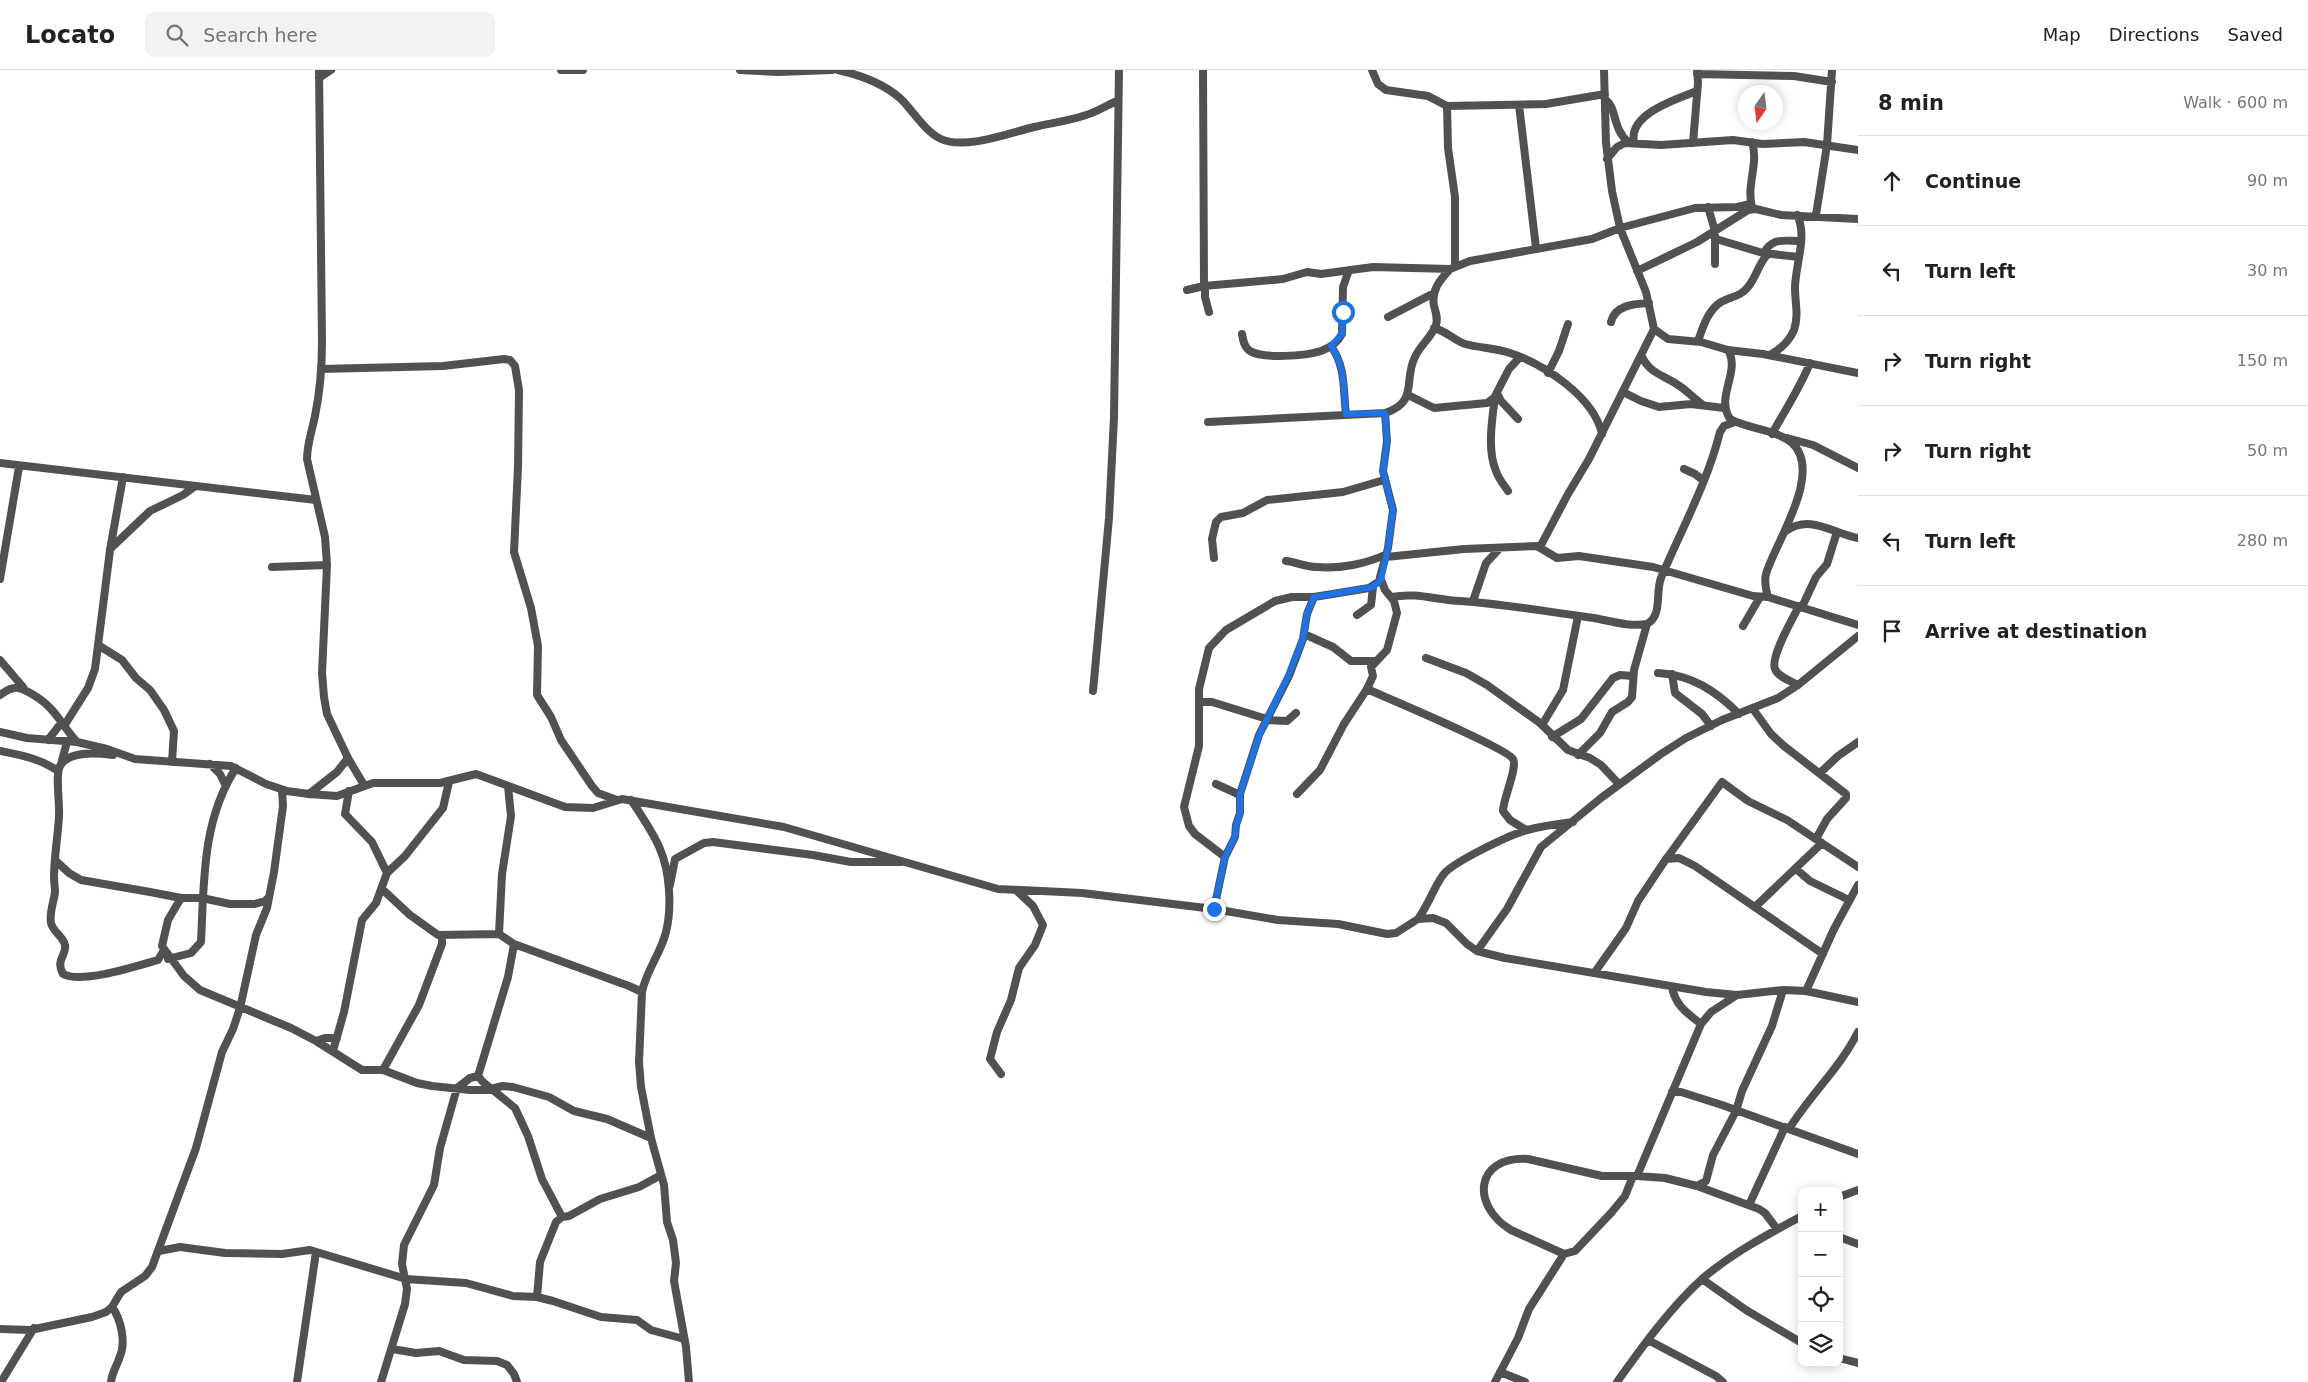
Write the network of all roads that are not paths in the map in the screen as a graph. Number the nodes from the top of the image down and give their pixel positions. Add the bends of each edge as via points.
1 (330, 70) edge
2 (562, 70) edge
3 (583, 70) edge
4 (741, 70) edge
5 (832, 70) edge
6 (838, 70) edge
7 (1119, 70) edge
8 (1203, 70) edge
9 (1372, 70) edge
10 (1604, 70) edge
11 (1832, 70) edge
12 (1697, 72) edge
13 (319, 74) edge
14 (1832, 82) junction
15 (1697, 91) junction
16 (1605, 96) junction
17 (1117, 101) junction
18 (1519, 105) junction
19 (1448, 106) junction
20 (1752, 142) junction
21 (1631, 143) junction
22 (1693, 143) junction
23 (1827, 145) junction
24 (1858, 150) edge
25 (1607, 159) junction
26 (1708, 207) junction
27 (1752, 207) junction
28 (1797, 215) junction
29 (1814, 215) junction
30 (1858, 219) edge
31 (1802, 226) junction
32 (1620, 228) junction
33 (1715, 235) junction
34 (1800, 241) junction
35 (1536, 248) junction
36 (1766, 254) junction
37 (1799, 257) junction
38 (1715, 264) dead end
39 (1452, 268) junction
40 (1349, 270) junction
41 (1637, 271) junction
42 (1204, 286) junction
43 (1187, 290) dead end
44 (1434, 293) junction
45 (1649, 303) junction
46 (1209, 312) dead end
47 (1388, 317) dead end
48 (1611, 322) dead end
49 (1568, 324) dead end
50 (1434, 328) junction
51 (1654, 329) junction
52 (1242, 334) dead end
53 (1698, 341) junction
54 (1786, 343) junction
55 (1331, 346) junction
56 (1728, 350) junction
57 (1641, 355) junction
58 (1770, 355) junction
59 (1520, 357) junction
60 (1796, 360) junction
61 (1810, 363) junction
62 (321, 369) junction
63 (1548, 373) junction
64 (1858, 373) edge
65 (1623, 392) junction
66 (1408, 395) junction
67 (1496, 395) junction
68 (1703, 405) junction
69 (1724, 408) junction
70 (1385, 413) junction
71 (1346, 414) junction
72 (1518, 419) dead end
73 (1208, 422) dead end
74 (1735, 422) junction
75 (1602, 434) junction
76 (1772, 434) junction
77 (1780, 437) junction
78 (0, 463) edge
79 (19, 467) junction
80 (1858, 468) edge
81 (1684, 469) dead end
82 (123, 477) junction
83 (1384, 480) junction
84 (1704, 481) junction
85 (194, 487) junction
86 (1508, 491) dead end
87 (316, 500) junction
88 (1786, 531) junction
89 (1837, 532) junction
90 (1858, 538) edge
91 (1540, 547) junction
92 (1500, 548) junction
93 (110, 550) junction
94 (1387, 556) junction
95 (1214, 558) dead end
96 (1286, 561) dead end
97 (327, 565) junction
98 (272, 567) dead end
99 (1665, 570) junction
100 (0, 579) edge
101 (1381, 580) junction
102 (1373, 587) junction
103 (1314, 597) junction
104 (1392, 597) junction
105 (1764, 597) junction
106 (1473, 601) junction
107 (1800, 607) junction
108 (1357, 615) dead end
109 (1578, 616) junction
110 (1647, 624) junction
111 (1858, 625) edge
112 (1743, 626) dead end
113 (1304, 634) junction
114 (1858, 636) edge
115 (98, 644) junction
116 (1426, 658) dead end
117 (0, 660) edge
118 (1376, 661) junction
119 (1658, 673) dead end
120 (1672, 674) junction
121 (1633, 676) junction
122 (1798, 685) junction
123 (23, 687) junction
124 (1367, 689) junction
125 (1093, 691) dead end
126 (0, 695) edge
127 (1199, 702) junction
128 (1753, 709) junction
129 (1296, 713) dead end
130 (1739, 714) junction
131 (1267, 719) junction
132 (63, 724) junction
133 (1542, 725) junction
134 (1711, 726) junction
135 (0, 732) edge
136 (1552, 737) junction
137 (48, 740) junction
138 (66, 742) junction
139 (76, 742) junction
140 (1858, 742) edge
141 (0, 751) edge
142 (1578, 755) junction
143 (125, 756) junction
144 (348, 758) junction
145 (172, 762) junction
146 (210, 764) junction
147 (236, 768) junction
148 (59, 769) junction
149 (1820, 773) junction
150 (449, 782) junction
151 (226, 784) junction
152 (1216, 784) dead end
153 (1619, 784) junction
154 (364, 785) junction
155 (508, 786) junction
156 (282, 790) junction
157 (349, 791) junction
158 (294, 792) junction
159 (309, 794) junction
160 (1297, 794) dead end
161 (1240, 795) junction
162 (617, 800) junction
163 (631, 800) junction
164 (283, 806) junction
165 (1573, 822) junction
166 (1526, 830) junction
167 (1819, 841) junction
168 (1225, 857) junction
169 (1666, 859) junction
170 (56, 861) junction
171 (910, 862) junction
172 (1858, 867) edge
173 (1796, 869) junction
174 (387, 873) junction
175 (1858, 885) edge
176 (382, 889) junction
177 (669, 889) junction
178 (1017, 891) junction
179 (269, 897) junction
180 (181, 898) junction
181 (202, 898) junction
182 (1849, 899) junction
183 (1858, 902) edge
184 (1755, 907) junction
185 (1214, 909) junction
186 (1418, 919) junction
187 (499, 934) junction
188 (442, 936) junction
189 (514, 944) junction
190 (164, 950) junction
191 (1477, 951) junction
192 (1823, 954) junction
193 (172, 959) junction
194 (158, 960) junction
195 (1595, 972) junction
196 (1672, 987) junction
197 (1783, 990) junction
198 (1806, 991) junction
199 (642, 992) junction
200 (1738, 995) junction
201 (1858, 1002) edge
202 (240, 1008) junction
203 (1701, 1024) junction
204 (1858, 1032) edge
205 (336, 1038) junction
206 (316, 1041) junction
207 (333, 1051) junction
208 (383, 1070) junction
209 (1001, 1074) dead end
210 (478, 1076) junction
211 (457, 1088) junction
212 (492, 1088) junction
213 (1672, 1092) junction
214 (1736, 1111) junction
215 (1787, 1128) junction
216 (651, 1138) junction
217 (1858, 1154) edge
218 (661, 1175) junction
219 (1635, 1176) junction
220 (1698, 1186) junction
221 (1858, 1190) edge
222 (1843, 1196) edge
223 (1749, 1204) junction
224 (562, 1216) junction
225 (1798, 1218) edge
226 (1777, 1229) junction
227 (1843, 1238) edge
228 (1858, 1244) edge
229 (159, 1251) junction
230 (316, 1252) junction
231 (1564, 1254) junction
232 (406, 1279) junction
233 (1702, 1279) junction
234 (537, 1297) junction
235 (112, 1307) junction
236 (34, 1328) junction
237 (0, 1329) edge
238 (684, 1339) junction
239 (1648, 1340) junction
240 (1798, 1341) edge
241 (392, 1349) junction
242 (1843, 1359) edge
243 (1858, 1363) edge
244 (1500, 1372) junction
245 (1, 1382) edge
246 (111, 1382) edge
247 (297, 1382) edge
248 (381, 1382) edge
249 (517, 1382) edge
250 (689, 1382) edge
251 (1495, 1382) edge
252 (1525, 1382) edge
253 (1617, 1382) edge
254 (1723, 1382) edge

1 - 13 street
2 - 3 street
4 - 5 street
6 - 17 street via 862,77 901,99 935,135 950,142 992,138 1087,115
7 - 17 street
8 - 42 street
9 - 19 street via 1378,84 1386,90 1428,96
10 - 16 street
11 - 14 street
12 - 14 street via 1794,76
12 - 15 street
13 - 62 street
14 - 23 street
15 - 21 street via 1663,105 1643,118
15 - 22 street
16 - 18 street
16 - 21 street via 1612,108 1616,128
16 - 25 street
17 - 125 street via 1119,173 1114,418
18 - 19 street
18 - 35 street
19 - 39 street via 1448,148 1455,197
20 - 22 street
20 - 23 street
20 - 27 street via 1755,159
21 - 22 street
21 - 25 street via 1617,147
23 - 24 street
23 - 29 street
25 - 32 street
26 - 27 street
26 - 32 street
26 - 33 street
27 - 28 street via 1780,215
27 - 33 street
28 - 29 street
28 - 31 street
29 - 30 street
29 - 31 street
31 - 34 street
32 - 35 street via 1592,239
32 - 41 street
33 - 36 street
33 - 38 street
33 - 41 street
34 - 36 street via 1774,241
34 - 37 street
35 - 39 street
36 - 37 street
36 - 53 street via 1742,294 1721,302 1709,314
37 - 54 street via 1795,287 1797,315
39 - 40 street via 1373,267
39 - 44 street via 1437,284
40 - 42 street via 1321,274 1307,272 1264,281
40 - 55 street via 1343,287 1342,334
41 - 45 street
42 - 43 street
42 - 46 street
44 - 47 street
44 - 50 street via 1437,318
45 - 48 street via 1620,309
45 - 51 street
49 - 63 street
50 - 59 street via 1465,344
50 - 66 street via 1413,359
51 - 53 street via 1668,339
51 - 57 street
52 - 55 street via 1248,350 1264,355 1306,354
53 - 56 street
54 - 58 street
54 - 60 street via 1790,355
55 - 71 street via 1344,376
56 - 58 street
56 - 69 street via 1732,362
57 - 65 street
57 - 68 street via 1652,372 1681,386
58 - 60 street
59 - 63 street
59 - 67 street via 1509,369
60 - 61 street
61 - 64 street
61 - 76 street
62 - 87 street via 315,418 307,449
62 - 162 street via 443,366 504,359 515,366 519,390 514,552 536,637 537,695 592,786 598,793
63 - 75 street via 1588,404
65 - 68 street via 1659,407
65 - 75 street
66 - 67 street via 1429,407 1440,408 1487,403
66 - 70 street
67 - 72 street
67 - 86 street via 1491,429 1493,460 1496,472
68 - 69 street
69 - 74 street
70 - 71 street
70 - 83 street
71 - 73 street
74 - 76 street
74 - 84 street via 1724,426 1720,432
75 - 91 street
76 - 77 street
77 - 80 street via 1813,445
77 - 88 street via 1797,450 1802,472
78 - 79 street
79 - 82 street
79 - 100 street
81 - 84 street
82 - 85 street
82 - 93 street
83 - 94 street via 1393,510
83 - 95 street via 1343,492 1267,500 1243,513 1221,517 1216,522 1212,539
84 - 99 street
85 - 87 street
85 - 93 street via 150,511
87 - 97 street via 323,524
88 - 89 street via 1803,523
88 - 105 street via 1766,575
89 - 90 street
89 - 107 street via 1827,564
91 - 92 street
91 - 99 street via 1557,558 1579,556
92 - 94 street
92 - 106 street via 1486,563
93 - 115 street
94 - 96 street via 1319,568
94 - 101 street
97 - 98 street
97 - 144 street via 323,691 327,714
99 - 105 street
99 - 110 street via 1658,587 1655,616
101 - 102 street
101 - 104 street
102 - 103 street
102 - 108 street via 1371,605
103 - 113 street
103 - 127 street via 1292,597 1275,602 1221,633 1206,655
104 - 106 street via 1407,595
104 - 118 street via 1396,609 1394,624 1387,650
105 - 107 street
105 - 112 street
106 - 109 street
107 - 111 street
107 - 122 street via 1774,662 1778,673
109 - 110 street via 1623,624
109 - 133 street via 1564,686
110 - 121 street
113 - 118 street via 1333,646 1351,661
113 - 131 street via 1285,684
114 - 122 street
115 - 132 street via 92,680
115 - 145 street via 122,660 161,706 174,730
116 - 133 street via 1487,685
117 - 123 street
118 - 124 street via 1371,667 1373,676
119 - 120 street
120 - 130 street via 1702,684
120 - 134 street via 1675,693 1702,714
121 - 136 street via 1613,678 1581,719
121 - 142 street via 1630,701 1612,712 1600,732
122 - 128 street
123 - 126 street via 14,687
123 - 132 street via 53,708
124 - 160 street via 1320,770
124 - 166 street via 1489,743 1511,756 1513,770 1502,811
127 - 131 street via 1212,702
127 - 168 street via 1199,746 1184,806 1189,826 1195,834
128 - 130 street
128 - 149 street via 1771,734
129 - 131 street via 1287,721
130 - 134 street
131 - 161 street
132 - 137 street
132 - 139 street
133 - 136 street
134 - 153 street via 1678,743
135 - 137 street
136 - 142 street
137 - 138 street
138 - 139 street
138 - 148 street
139 - 143 street
140 - 149 street
141 - 148 street via 35,759
142 - 153 street via 1596,761
143 - 145 street
143 - 148 street via 76,755
144 - 154 street
144 - 159 street via 337,772
145 - 146 street
146 - 147 street
146 - 151 street
147 - 151 street
147 - 156 street
148 - 170 street
149 - 167 street via 1846,794 1846,798 1827,819
150 - 154 street
150 - 155 street via 476,774
150 - 174 street via 438,816
151 - 181 street via 207,843
152 - 161 street
153 - 165 street
154 - 157 street
155 - 162 street via 573,808 597,808
155 - 187 street via 510,816 502,874
156 - 158 street
156 - 164 street
157 - 159 street via 337,796
157 - 174 street via 345,814 372,842
158 - 159 street
158 - 164 street
161 - 168 street via 1235,837
162 - 163 street
163 - 171 street via 784,827
163 - 177 street via 660,848
164 - 179 street
165 - 166 street
165 - 191 street via 1542,847 1507,909
166 - 186 street via 1454,864 1443,874
167 - 169 street via 1787,820 1748,801 1722,782
167 - 172 street
167 - 173 street
168 - 185 street
169 - 184 street via 1685,860
169 - 195 street
170 - 180 street via 81,880
170 - 194 street via 51,922 64,943 59,964 62,974 123,972
171 - 177 street via 850,862 725,842 704,842 675,859
171 - 178 street via 984,886
173 - 182 street via 1810,881
173 - 184 street
174 - 176 street
175 - 182 street
176 - 188 street via 414,919
176 - 205 street via 359,929
177 - 199 street via 666,932
178 - 185 street via 1082,893
178 - 209 street via 1033,906 1043,925 1035,945 1019,968 992,1047 990,1059
179 - 181 street via 255,904 220,903
179 - 202 street via 256,935
180 - 181 street
180 - 190 street via 168,920 162,946
181 - 193 street via 202,942 191,952
182 - 183 street
182 - 192 street
184 - 192 street
185 - 186 street via 1278,920 1338,924 1387,934 1396,933
186 - 191 street via 1433,918 1446,923
187 - 188 street via 455,933
187 - 189 street
188 - 208 street via 442,944 418,1006
189 - 199 street
189 - 210 street via 508,977
190 - 193 street
190 - 194 street
191 - 195 street
192 - 198 street
193 - 194 street
193 - 202 street via 200,990
195 - 196 street
196 - 200 street
196 - 203 street via 1677,1003
197 - 198 street
197 - 200 street
197 - 214 street via 1772,1026
198 - 201 street
199 - 216 street via 639,1062
200 - 203 street via 1721,1004
202 - 206 street via 261,1014
202 - 229 street via 222,1052 196,1148 161,1238
203 - 213 street
204 - 215 street via 1845,1055
205 - 206 street
205 - 207 street
206 - 207 street
207 - 208 street via 362,1070
208 - 211 street via 417,1083
210 - 211 street
210 - 212 street
211 - 212 street
211 - 232 street via 440,1148 434,1185 404,1245 402,1264
212 - 216 street via 513,1087 549,1097 574,1111 607,1119
212 - 224 street via 515,1108 520,1117 542,1180
213 - 214 street via 1691,1095
213 - 219 street
214 - 215 street
214 - 220 street via 1713,1156 1706,1181
215 - 217 street
215 - 223 street
216 - 218 street
218 - 224 street via 639,1187 608,1195 569,1216
218 - 238 street via 667,1222 675,1248 674,1281
219 - 220 street via 1665,1178
219 - 231 street via 1611,1213 1574,1251
219 - 231 street via 1602,1176 1528,1158 1503,1160 1490,1169 1483,1195 1493,1215 1503,1226
220 - 223 street
221 - 222 street
223 - 226 street via 1765,1213
224 - 234 street via 552,1228 544,1248
225 - 226 street
226 - 233 street
227 - 228 street
229 - 230 street via 180,1247 225,1253 282,1254 304,1249
229 - 235 street via 148,1273 121,1292
230 - 232 street
230 - 247 street
231 - 244 street via 1529,1309
232 - 234 street via 466,1283 513,1296
232 - 241 street via 405,1304
233 - 239 street
233 - 240 street
234 - 238 street via 601,1317 637,1320 651,1330
235 - 236 street via 92,1317
235 - 246 street via 121,1330 122,1347
236 - 237 street
236 - 245 street
238 - 250 street
239 - 253 street
239 - 254 street
241 - 248 street
241 - 249 street via 416,1353 439,1351 464,1360 497,1361 510,1369
242 - 243 street
244 - 251 street
244 - 252 street

